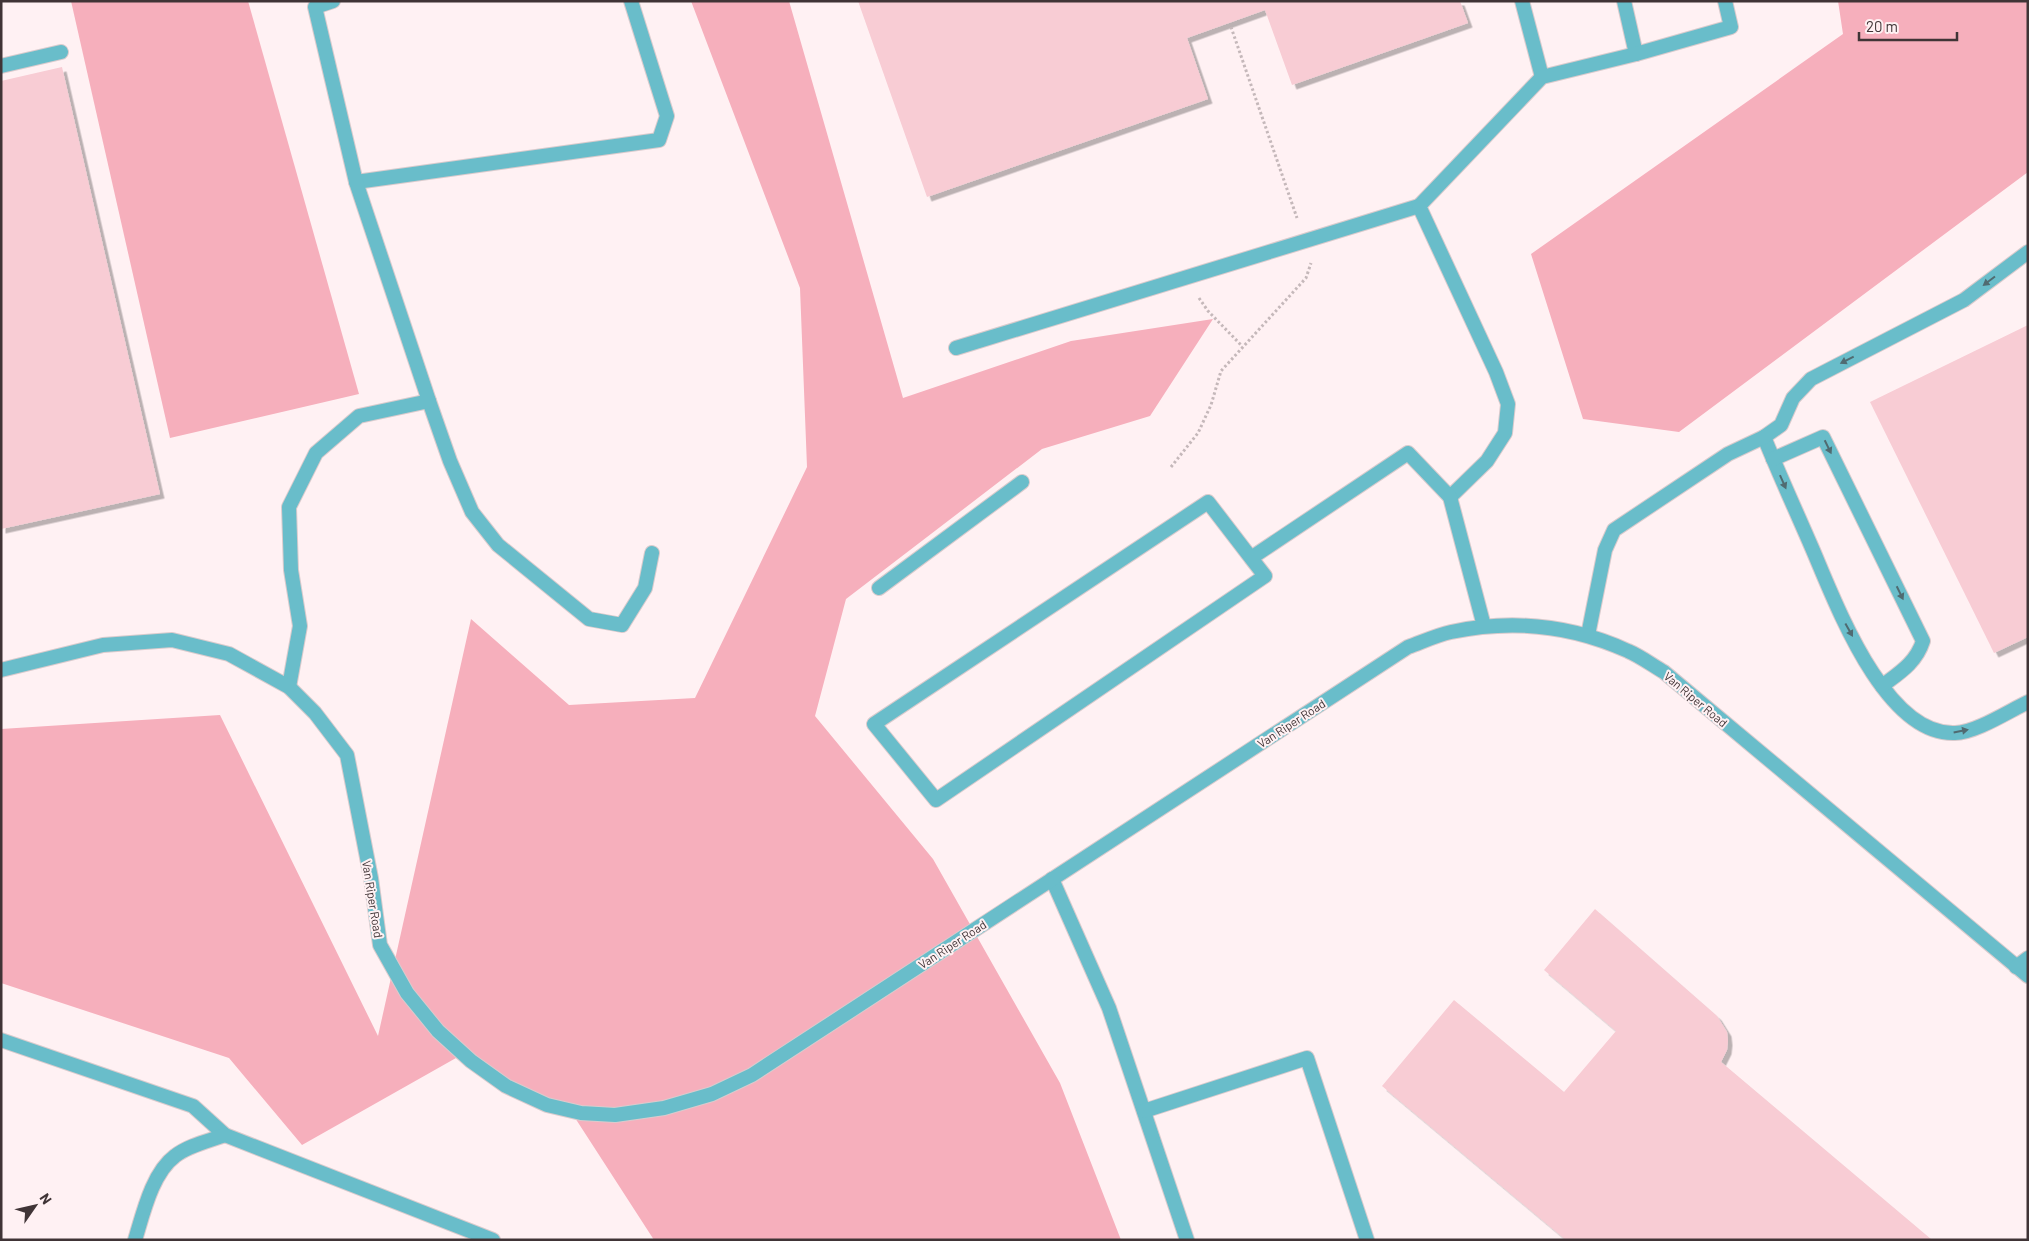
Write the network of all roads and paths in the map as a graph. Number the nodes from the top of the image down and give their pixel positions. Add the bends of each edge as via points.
1 (333, 1) edge
2 (631, 1) edge
3 (1522, 1) edge
4 (1624, 1) edge
5 (1725, 1) edge
6 (61, 52) dead end
7 (1636, 54) junction
8 (1, 66) edge
9 (1542, 77) junction
10 (356, 182) junction
11 (1420, 206) junction
12 (2028, 252) edge
13 (1186, 278) junction
14 (1242, 346) dead end
15 (956, 348) dead end
16 (429, 401) junction
17 (1764, 437) junction
18 (1773, 460) junction
19 (1022, 482) dead end
20 (1450, 498) junction
21 (652, 553) dead end
22 (1251, 558) junction
23 (879, 588) dead end
24 (1484, 626) junction
25 (1588, 635) junction
26 (1, 670) edge
27 (1882, 686) junction
28 (288, 687) junction
29 (2028, 702) edge
30 (1052, 879) junction
31 (2022, 963) edge
32 (2028, 976) edge
33 (1, 1040) edge
34 (1144, 1111) junction
35 (225, 1135) junction
36 (135, 1240) edge
37 (493, 1240) edge
38 (1187, 1240) edge
39 (1367, 1240) edge

1 - 10 street via 314,7
2 - 10 street via 667,116 659,140
3 - 9 street
4 - 7 street
5 - 7 street via 1731,27
6 - 8 street
7 - 9 street
9 - 11 street
10 - 16 street
11 - 13 street
11 - 20 street via 1508,404 1505,433 1487,461
12 -> 17 street via 1964,300 1811,379 1793,398 1782,425
13 - 14 path via 1208,311
13 - 15 street
16 - 21 street via 472,512 498,545 589,619 622,625 645,588
16 - 28 street via 359,416 316,454 289,507 292,570 300,626
17 - 18 street
17 - 25 street via 1728,454 1614,530 1604,550
18 -> 27 street via 1844,621
18 -> 27 street via 1823,437 1924,641 1919,654 1906,668
19 - 23 street
20 - 22 street via 1408,452
20 - 24 street
22 - 22 street via 1265,576 936,800 874,724 1208,502
24 - 25 street, Van Riper Road via 1535,625
24 - 30 street, Van Riper Road via 1450,632 1408,647
25 - 31 street, Van Riper Road via 1629,651 1664,672
26 - 28 street, Van Riper Road via 103,645 172,640 229,654
27 -> 29 street via 1906,713 1923,726 1956,733 1975,728
28 - 30 street, Van Riper Road via 315,713 348,755 380,945 407,993 438,1031 470,1061 506,1086 548,1106 581,1114 615,1115 664,1108 712,1094 752,1075
30 - 34 street via 1109,1008
31 - 32 street, Van Riper Road
33 - 35 street via 193,1106
34 - 38 street
34 - 39 street via 1307,1058
35 - 36 street via 189,1148 164,1168 150,1193
35 - 37 street

